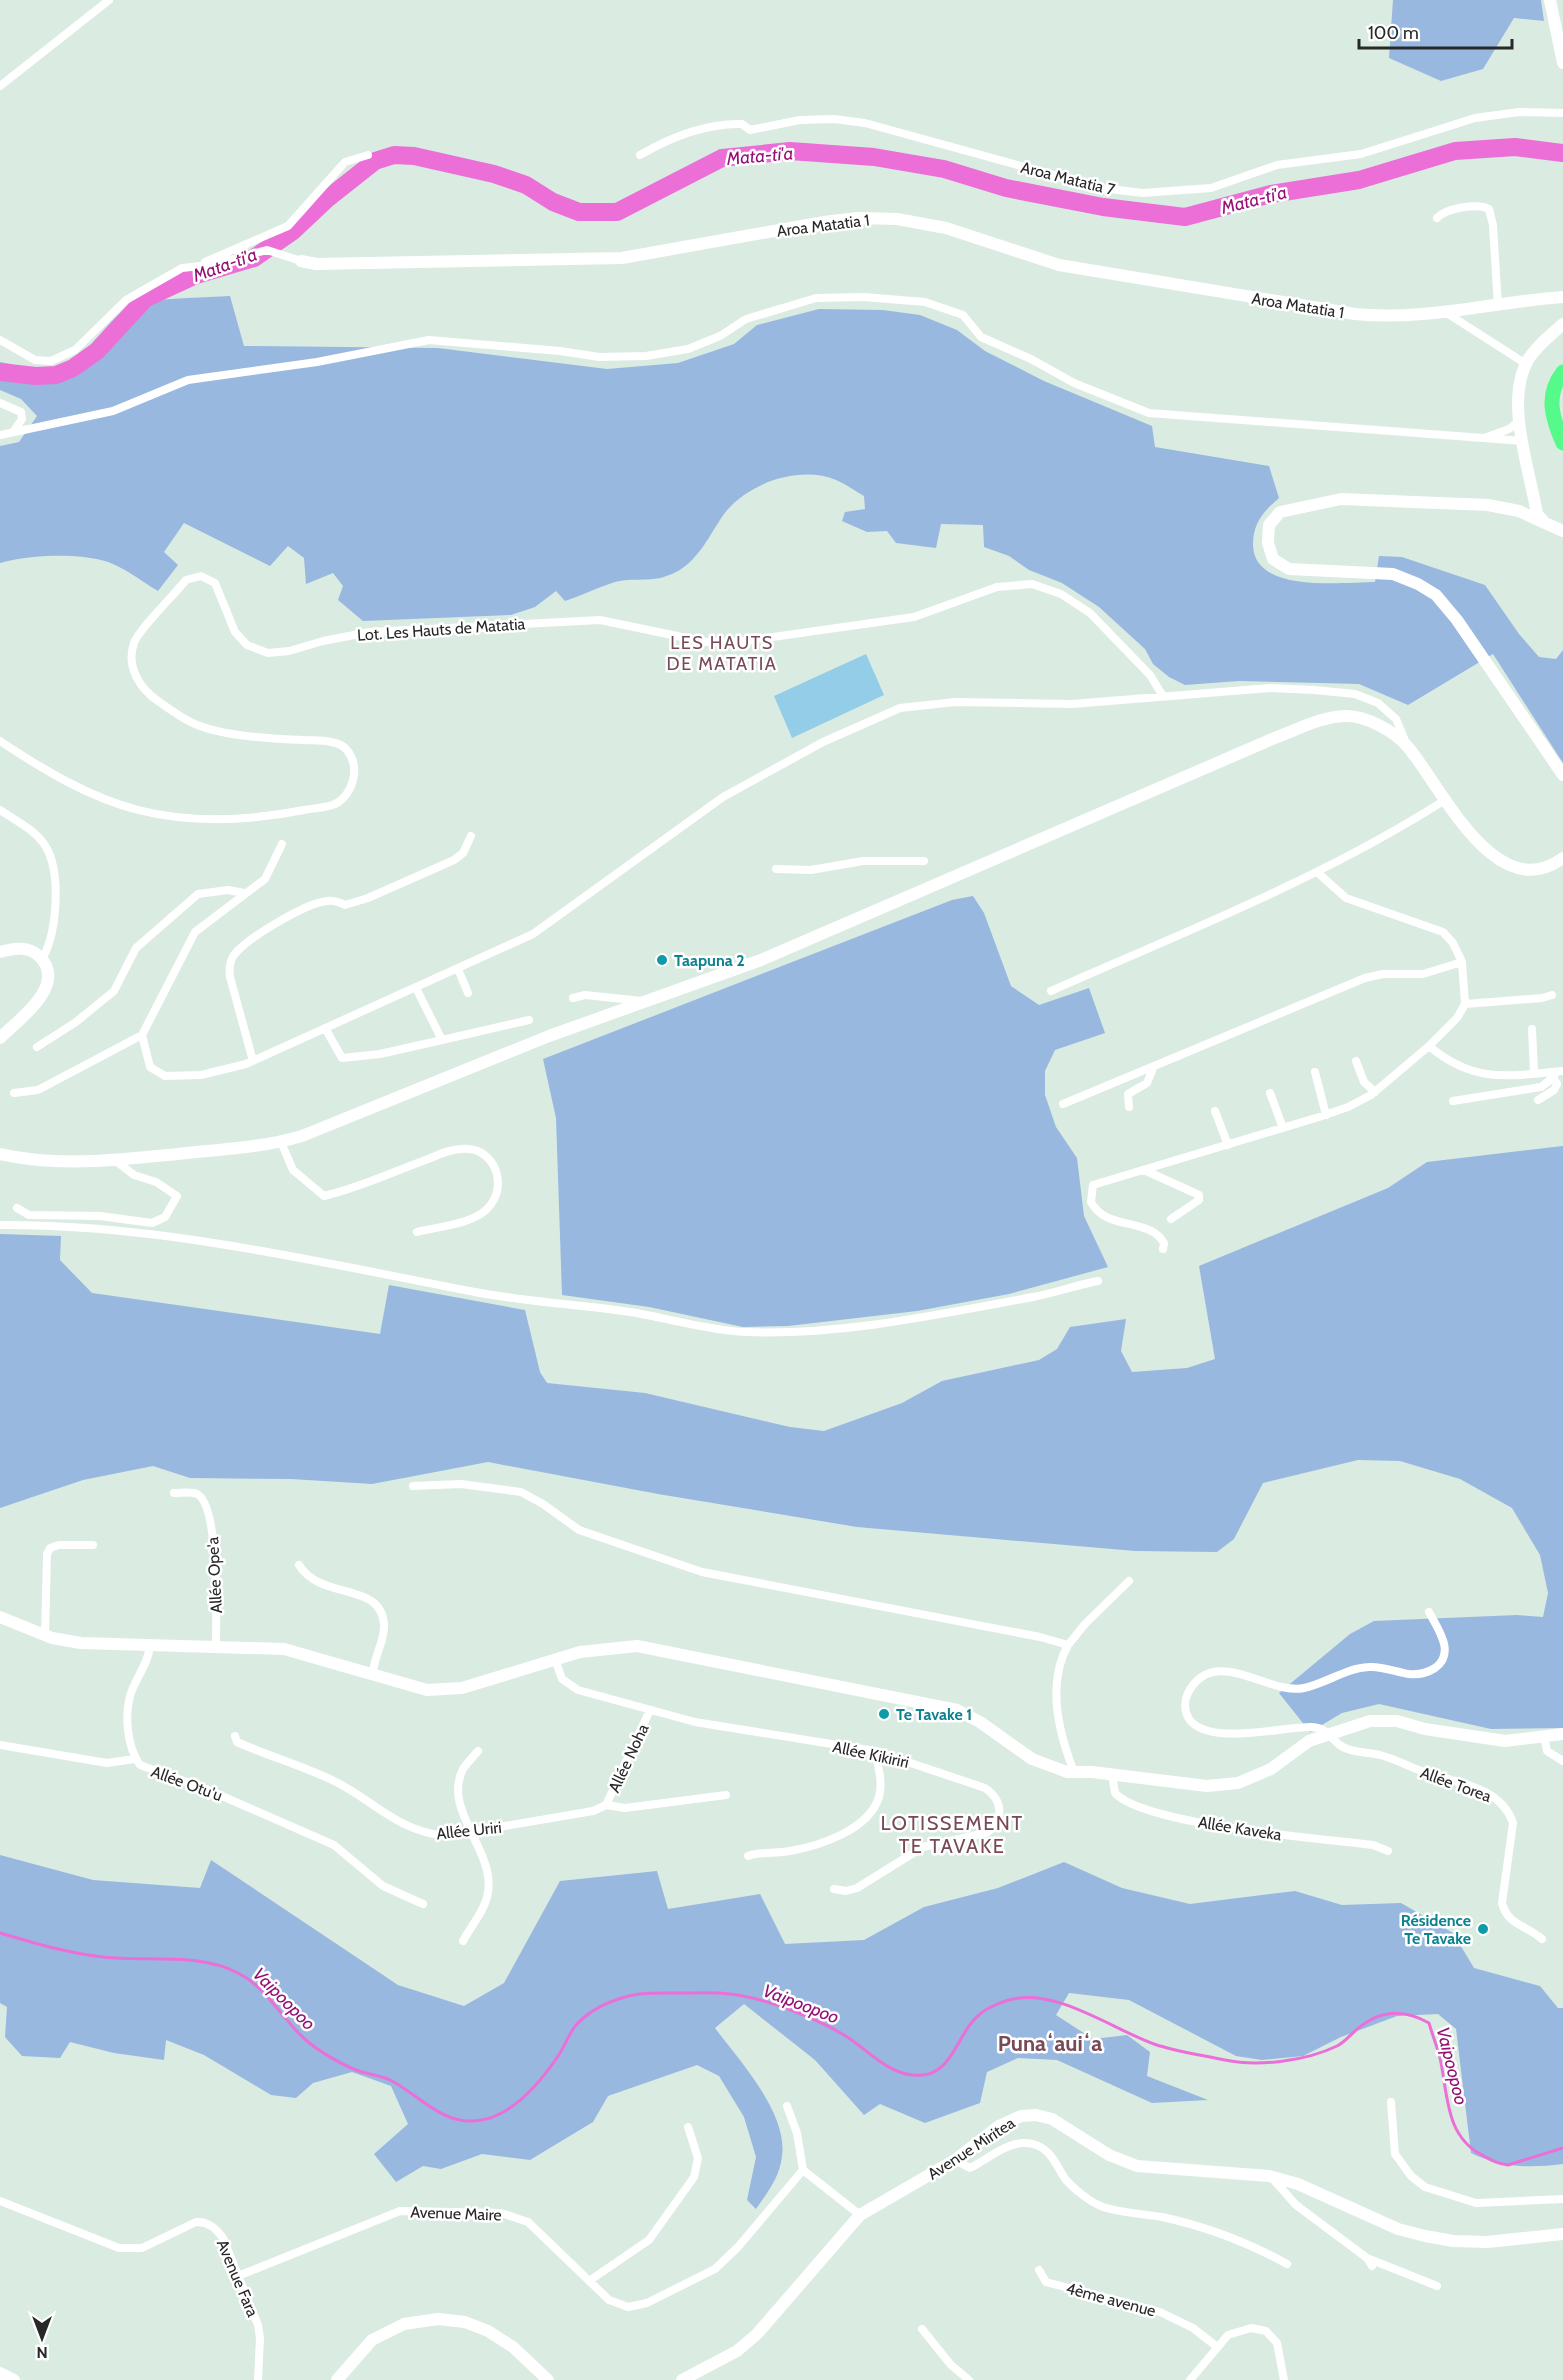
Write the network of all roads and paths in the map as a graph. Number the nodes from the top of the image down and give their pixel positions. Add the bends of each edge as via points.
1 (109, 0) edge
2 (1550, 0) edge
3 (1563, 63) edge
4 (0, 86) edge
5 (1563, 113) edge
6 (368, 155) dead end
7 (640, 155) dead end
8 (1437, 218) dead end
9 (301, 261) joint
10 (197, 265) junction
11 (1563, 297) edge
12 (1498, 306) junction
13 (1445, 312) junction
14 (1563, 324) edge
15 (0, 340) edge
16 (1526, 364) junction
17 (1563, 372) edge
18 (0, 403) edge
19 (1519, 421) junction
20 (13, 432) junction
21 (0, 435) edge
22 (1478, 440) junction
23 (1522, 441) junction
24 (1563, 442) edge
25 (1545, 523) junction
26 (1563, 531) edge
27 (1163, 696) junction
28 (0, 741) edge
29 (1406, 744) junction
30 (1563, 775) edge
31 (1445, 800) junction
32 (0, 810) edge
33 (471, 836) dead end
34 (282, 844) dead end
35 (1563, 858) edge
36 (924, 861) dead end
37 (776, 869) dead end
38 (1317, 872) junction
39 (244, 893) junction
40 (0, 951) edge
41 (42, 958) junction
42 (1462, 962) junction
43 (458, 969) junction
44 (416, 988) junction
45 (1051, 991) dead end
46 (468, 993) dead end
47 (1552, 995) dead end
48 (573, 998) dead end
49 (645, 1001) junction
50 (1465, 1004) junction
51 (529, 1020) dead end
52 (325, 1029) junction
53 (1532, 1029) dead end
54 (142, 1035) junction
55 (0, 1038) edge
56 (442, 1040) junction
57 (1429, 1046) junction
58 (37, 1047) dead end
59 (253, 1061) junction
60 (1356, 1061) dead end
61 (1154, 1066) junction
62 (1563, 1071) edge
63 (1314, 1072) dead end
64 (1534, 1073) junction
65 (1551, 1075) junction
66 (1375, 1092) junction
67 (14, 1093) dead end
68 (1270, 1093) dead end
69 (1538, 1100) dead end
70 (1453, 1101) dead end
71 (1063, 1104) dead end
72 (1129, 1107) dead end
73 (1215, 1111) dead end
74 (1326, 1115) junction
75 (1283, 1128) junction
76 (281, 1143) junction
77 (1228, 1145) junction
78 (0, 1154) edge
79 (116, 1161) junction
80 (1143, 1170) junction
81 (1171, 1219) dead end
82 (20, 1225) junction
83 (0, 1226) edge
84 (417, 1232) dead end
85 (1163, 1249) dead end
86 (1098, 1281) dead end
87 (413, 1486) dead end
88 (174, 1493) dead end
89 (93, 1545) dead end
90 (299, 1565) dead end
91 (1129, 1581) dead end
92 (1429, 1612) dead end
93 (0, 1617) edge
94 (45, 1635) junction
95 (1068, 1645) junction
96 (150, 1646) junction
97 (216, 1647) junction
98 (555, 1659) junction
99 (373, 1674) junction
100 (650, 1710) junction
101 (1330, 1733) junction
102 (1563, 1734) edge
103 (235, 1736) dead end
104 (1544, 1736) junction
105 (0, 1745) edge
106 (478, 1751) dead end
107 (875, 1751) junction
108 (135, 1759) junction
109 (1563, 1761) edge
110 (1074, 1772) junction
111 (1112, 1774) junction
112 (726, 1795) dead end
113 (606, 1805) junction
114 (472, 1831) junction
115 (1388, 1851) dead end
116 (748, 1856) dead end
117 (834, 1889) dead end
118 (423, 1904) dead end
119 (1542, 1939) dead end
120 (463, 1941) dead end
121 (1391, 2102) dead end
122 (787, 2106) dead end
123 (688, 2127) dead end
124 (955, 2160) junction
125 (803, 2170) junction
126 (1269, 2176) junction
127 (1563, 2199) edge
128 (0, 2201) edge
129 (860, 2215) junction
130 (1563, 2234) edge
131 (1287, 2264) dead end
132 (1039, 2270) dead end
133 (238, 2276) junction
134 (590, 2282) junction
135 (1437, 2286) dead end
136 (922, 2329) dead end
137 (1216, 2346) junction
138 (0, 2373) edge
139 (14, 2380) edge
140 (258, 2380) edge
141 (337, 2380) edge
142 (548, 2380) edge
143 (682, 2380) edge
144 (969, 2380) edge
145 (1190, 2380) edge
146 (1284, 2380) edge

1 - 4 street
2 - 3 main road
5 - 7 street, Aroa Matatia 7 via 1519,112 1474,118 1362,154 1277,165 1212,188 1143,193 1101,188 865,123 834,119 800,120 750,130 742,124 715,126 666,140
6 - 10 street via 345,162 288,226
8 - 12 street via 1447,211 1489,209
9 - 10 street via 274,251
9 - 13 main road, Aroa Matatia 1 via 316,264 621,258 825,222 897,219 946,228 1083,270 1355,314 1385,317
10 - 15 street via 182,268 138,292 115,308 75,350 51,361 35,360
11 - 12 main road, Aroa Matatia 1
12 - 13 main road, Aroa Matatia 1
13 - 16 street
14 - 16 main road
16 - 19 main road via 1518,398
17 - 24 highway via 1550,402
18 - 20 street via 21,412 22,419
19 - 22 street via 1509,429
19 - 23 main road
20 - 21 street
20 - 22 street via 113,411 188,380 317,362 429,340 599,357 646,356 688,349 720,336 746,319 816,298 864,297 925,302 963,315 981,337 1074,383 1149,413
22 - 23 street
23 - 25 main road via 1537,514
25 - 26 main road
25 - 30 main road via 1519,511 1488,505 1341,499 1280,512 1269,525 1268,543 1273,559 1289,569 1393,574 1436,595
27 - 28 street, Lot. Les Hauts de Matatia via 1156,682 1090,613 1062,594 1032,584 997,587 914,617 742,642 706,642 600,620 370,632 268,653 244,643 233,628 218,586 197,576 186,580 134,643 132,660 139,684 176,714 204,728 330,742 345,748 355,774 339,802 278,816 232,820 153,813 95,795 39,767
27 - 29 street via 1270,688 1355,694 1389,710
27 - 43 street via 1041,705 940,703 890,711 823,742 723,797 547,926
29 - 31 main road
29 - 49 main road via 1376,724 1355,717 1314,723 772,955
31 - 35 main road via 1485,848 1502,862 1529,868 1550,865
31 - 38 street
32 - 41 street via 37,837 51,858 56,901 50,946
33 - 59 street via 463,853 440,867 352,903 320,902 250,938 229,965
34 - 39 street via 265,879
36 - 37 street via 862,861 811,870
38 - 42 street via 1346,898 1443,932
38 - 45 street
39 - 54 street via 195,932
39 - 58 street via 228,890 198,894 136,948 114,991
40 - 41 main road via 27,949
41 - 55 main road via 47,971 45,991
42 - 50 street
42 - 61 street via 1423,974 1365,978
43 - 44 street
43 - 46 street
44 - 52 street
44 - 56 street
47 - 50 street
48 - 49 street via 585,995
49 - 76 main road
50 - 57 street
51 - 56 street
52 - 56 street via 342,1058
52 - 59 street
53 - 64 street
54 - 59 street via 150,1067 165,1076 202,1075
54 - 67 street via 38,1090
57 - 64 street via 1451,1064 1477,1073
57 - 66 street
60 - 66 street via 1364,1082
61 - 71 street
61 - 72 street via 1147,1083 1128,1094
62 - 65 street
63 - 74 street
64 - 65 street
65 - 69 street via 1557,1081 1554,1090
65 - 70 street via 1541,1087
66 - 74 street
68 - 75 street
73 - 77 street
74 - 75 street
75 - 77 street
76 - 79 main road
76 - 84 street via 293,1170 324,1196 449,1151 472,1149 489,1159 499,1184 482,1214
77 - 80 street
78 - 79 main road via 31,1159
79 - 82 street via 134,1175 156,1182 177,1196 165,1217 152,1223 100,1216 29,1215 20,1210
80 - 81 street via 1199,1195 1199,1200
80 - 85 street via 1093,1185 1091,1202 1103,1217 1155,1233 1164,1243
82 - 83 street
82 - 86 street via 141,1232 292,1256 478,1293 627,1312 741,1332 794,1332 880,1322 1032,1297
87 - 95 street via 461,1484 521,1492 579,1530 691,1569
88 - 97 street, Allée Ope'a via 197,1494 205,1501 215,1545
89 - 94 street via 50,1548
90 - 99 street via 314,1582 366,1597 379,1608 385,1627
91 - 95 street
92 - 101 street via 1444,1642 1444,1657 1439,1665 1421,1674 1357,1668 1304,1688 1290,1689 1244,1674 1214,1672 1200,1679 1186,1695 1188,1718 1202,1729 1272,1732 1312,1727
93 - 94 main road
94 - 96 main road via 81,1643
95 - 110 street via 1058,1682 1057,1712
96 - 97 main road
96 - 108 street, Allée Otu'u via 149,1660 128,1706 129,1738
97 - 99 main road via 284,1649
98 - 99 main road via 454,1688 427,1690
98 - 100 street, Allée Kikiriri via 562,1679 575,1688
98 - 110 main road via 637,1646 957,1710 1032,1759
100 - 107 street, Allée Kikiriri via 714,1726
100 - 113 street, Allée Noha
101 - 104 main road via 1370,1721 1397,1721 1504,1742
101 - 111 main road via 1308,1742 1271,1769 1238,1783 1207,1786
101 - 119 street, Allée Torea via 1347,1749 1387,1757 1500,1800 1513,1823 1504,1910 1516,1924
102 - 104 main road
103 - 114 street, Allée Uriri via 237,1742 332,1780 404,1826 446,1836
104 - 109 street via 1547,1751
105 - 108 street via 107,1763
106 - 114 street via 460,1780 462,1806
107 - 116 street via 881,1782 874,1808 866,1818 808,1848
107 - 117 street, Allée Kikiriri via 985,1788 998,1801 1000,1815 987,1833 923,1847 856,1888
108 - 118 street, Allée Otu'u via 148,1770 206,1789 334,1845 383,1886
110 - 111 main road
111 - 115 street, Allée Kaveka via 1115,1793 1132,1805 1227,1827 1373,1845
112 - 113 street, Allée Uriri via 625,1808
113 - 114 street, Allée Uriri via 593,1811
114 - 120 street via 485,1861 489,1889
121 - 127 street via 1395,2154 1425,2187 1476,2203
122 - 125 street via 797,2133
123 - 134 street via 698,2158 694,2177 649,2240
124 - 126 main road, Avenue Miritea via 1011,2119 1034,2115 1052,2119 1109,2155 1137,2166
124 - 129 main road, Avenue Miritea
124 - 131 street via 970,2168 1004,2149 1030,2144 1048,2152 1067,2180 1102,2207 1202,2229
125 - 129 street
125 - 134 street, Avenue Maire via 738,2247 702,2277 647,2303 627,2307 609,2300
126 - 130 main road, Avenue Miritea via 1298,2184 1398,2229 1425,2236 1487,2242
126 - 135 street via 1296,2205 1369,2262
128 - 133 street, Avenue Fara via 119,2248 142,2248 186,2225 202,2222 219,2233
129 - 143 main road, Avenue Miritea via 757,2334 737,2351
132 - 137 street, 4ème avenue via 1046,2282 1146,2306 1173,2317
133 - 134 street, Avenue Maire via 398,2211 434,2211 501,2213 521,2218
133 - 140 street, Avenue Fara via 258,2325
136 - 144 street via 951,2365
137 - 145 street
137 - 146 street via 1237,2330 1266,2331 1281,2352
138 - 139 main road
141 - 142 main road via 372,2340 404,2324 438,2319 465,2322 488,2331 513,2347

